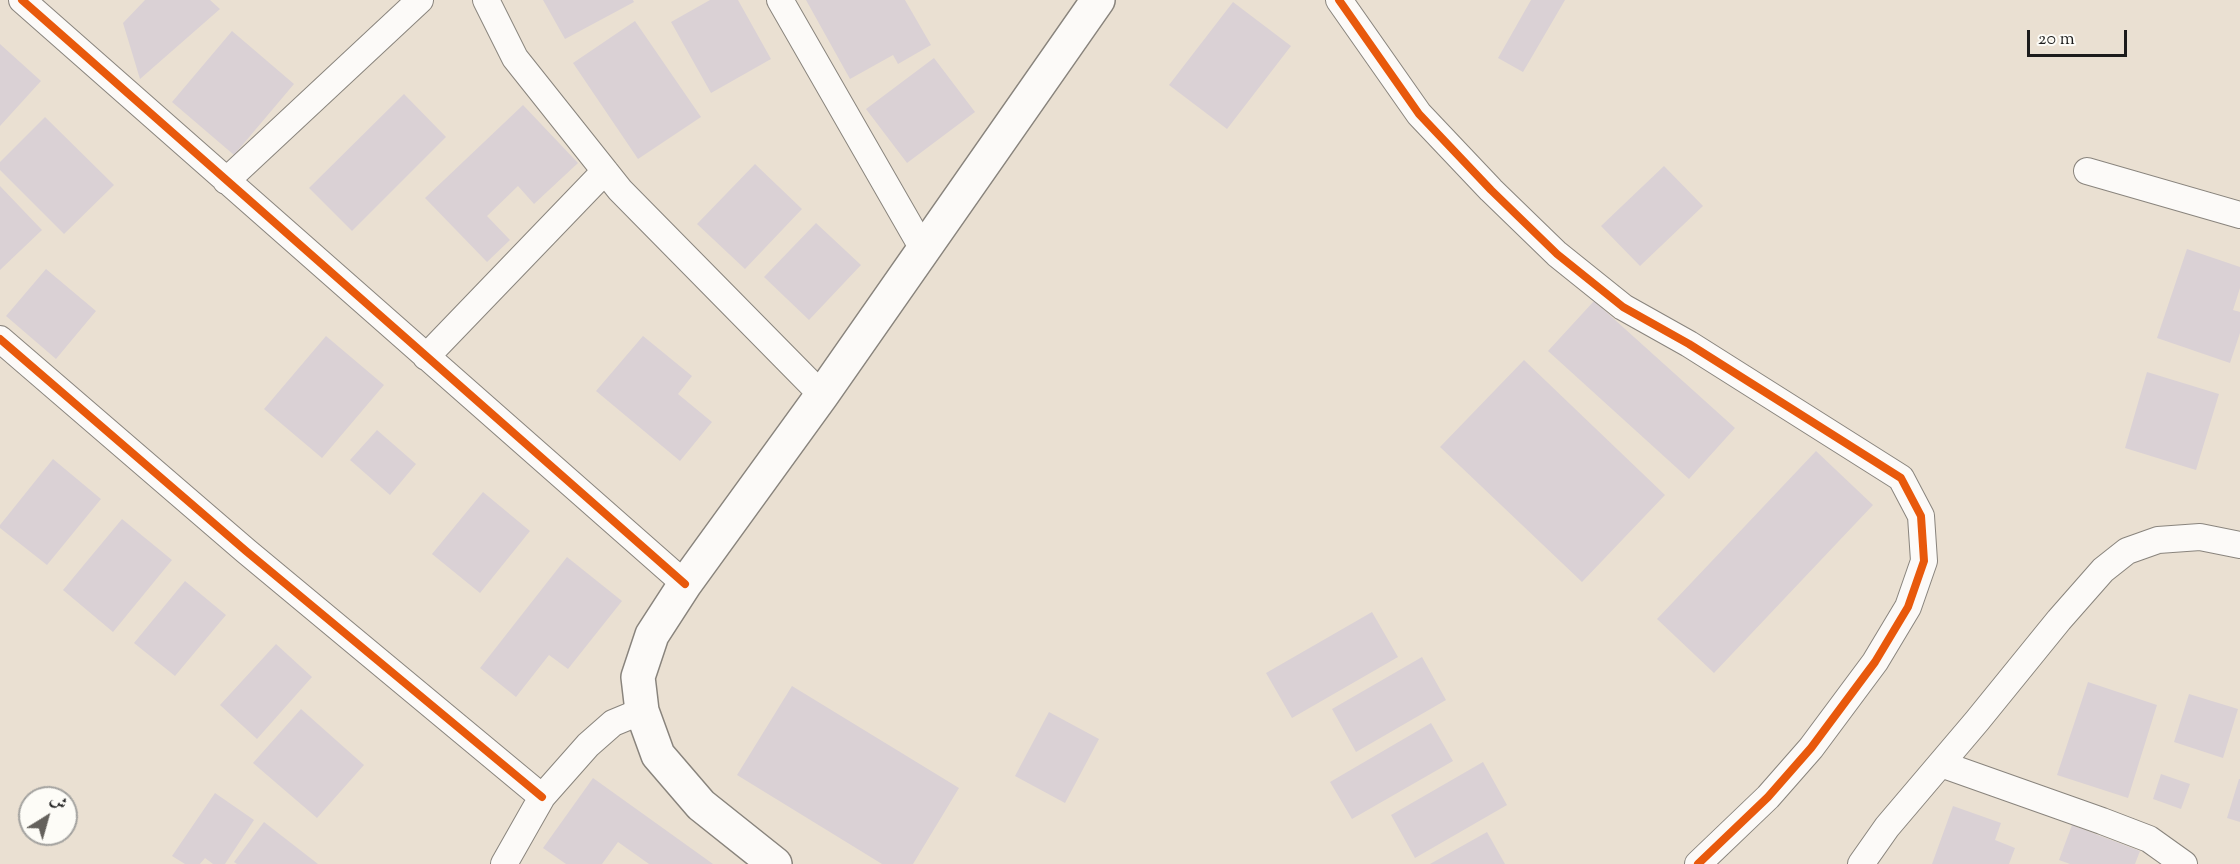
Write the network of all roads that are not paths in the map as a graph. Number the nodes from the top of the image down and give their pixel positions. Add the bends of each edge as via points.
1 (22, 0) edge
2 (420, 0) edge
3 (486, 0) edge
4 (780, 0) edge
5 (1098, 0) edge
6 (1339, 0) edge
7 (605, 171) junction
8 (2087, 171) dead end
9 (226, 181) junction
10 (2240, 215) edge
11 (923, 249) junction
12 (0, 339) edge
13 (426, 357) junction
14 (822, 395) junction
15 (2240, 545) edge
16 (685, 584) junction
17 (642, 711) junction
18 (1941, 764) junction
19 (542, 797) junction
20 (504, 864) edge
21 (775, 864) edge
22 (1698, 864) edge
23 (1861, 864) edge
24 (2184, 864) edge

1 - 9 street
2 - 9 street
3 - 7 street via 515,58
4 - 11 street
5 - 11 main road
6 - 22 street via 1419,114 1557,254 1623,307 1689,344 1901,478 1921,516 1924,561 1908,607 1875,662 1811,748 1768,797
7 - 13 street
7 - 14 street
8 - 10 street
9 - 13 street
11 - 14 main road
12 - 19 street via 246,551
13 - 16 street
14 - 16 main road
15 - 18 street via 2200,537 2158,540 2127,551 2103,570 2059,620
16 - 17 main road via 652,635 638,677
17 - 19 street via 613,723
17 - 21 main road via 658,755 701,805
18 - 23 street
18 - 24 street via 2149,839
19 - 20 street

